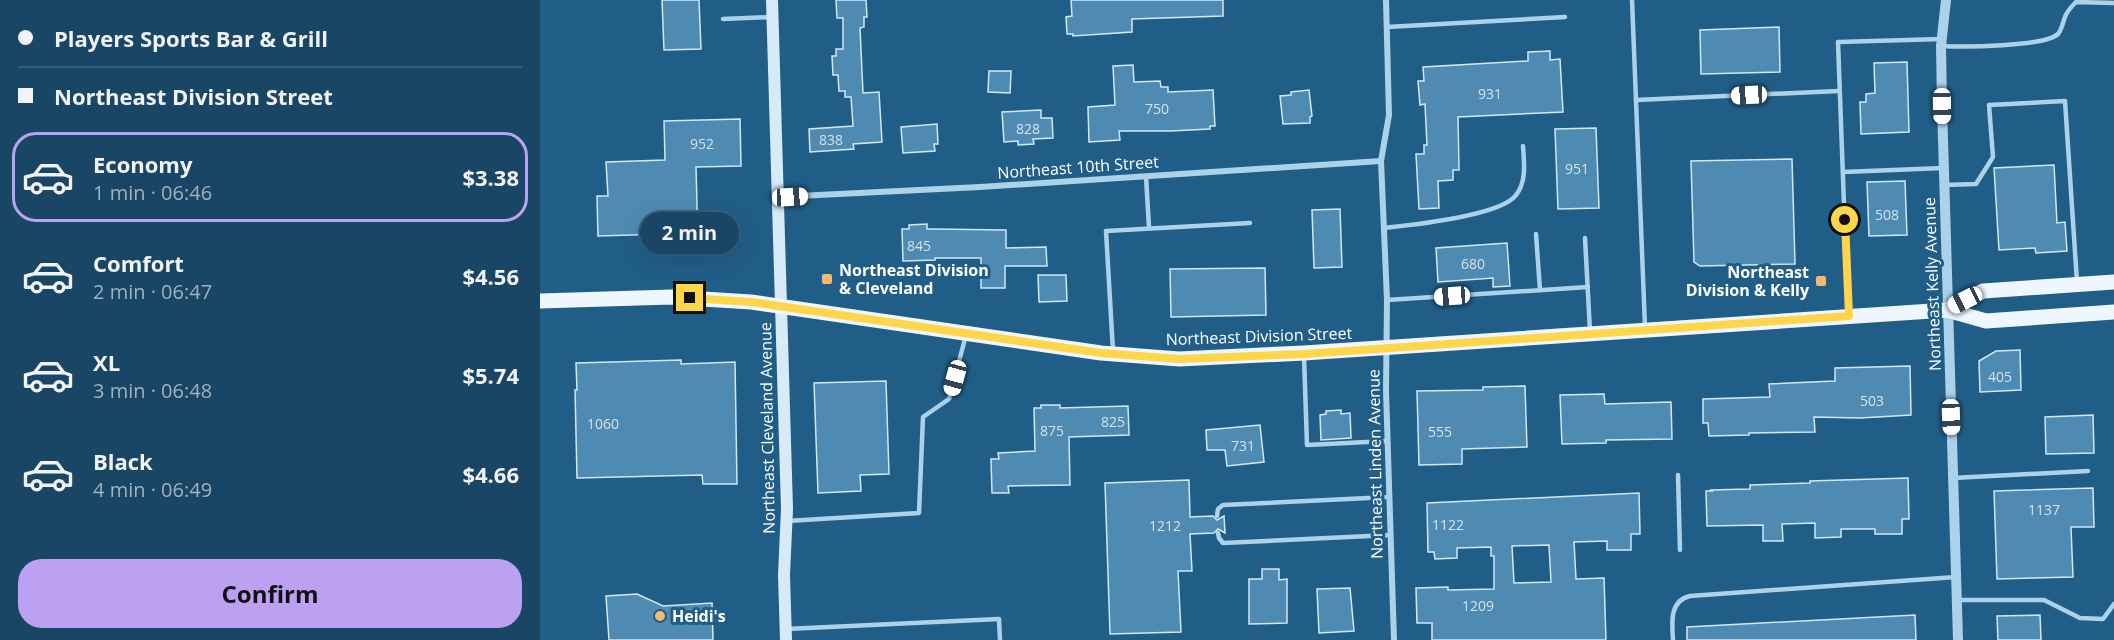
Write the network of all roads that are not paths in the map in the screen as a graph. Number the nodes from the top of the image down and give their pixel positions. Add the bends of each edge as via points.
1 (772, 0) edge
2 (1386, 0) edge
3 (1632, 0) edge
4 (1946, 0) edge
5 (2114, 3) edge
6 (772, 17) junction
7 (1565, 17) dead end
8 (723, 19) dead end
9 (1387, 27) junction
10 (1942, 43) junction
11 (1839, 91) junction
12 (1636, 100) junction
13 (1523, 146) dead end
14 (1381, 161) junction
15 (1943, 168) junction
16 (1843, 172) junction
17 (1146, 176) junction
18 (1944, 185) junction
19 (777, 197) junction
20 (1250, 223) dead end
21 (1149, 228) junction
22 (1384, 228) junction
23 (1536, 234) dead end
24 (1585, 238) dead end
25 (2114, 282) edge
26 (2077, 285) junction
27 (1588, 287) junction
28 (1540, 290) junction
29 (1387, 300) junction
30 (540, 301) edge
31 (780, 307) junction
32 (1947, 310) junction
33 (2114, 312) edge
34 (1849, 316) junction
35 (1645, 330) junction
36 (1590, 333) junction
37 (966, 334) junction
38 (1386, 348) junction
39 (1113, 354) junction
40 (1304, 354) junction
41 (1387, 441) junction
42 (2088, 471) dead end
43 (1678, 475) dead end
44 (1953, 478) junction
45 (1389, 497) junction
46 (1217, 516) dead end
47 (787, 521) junction
48 (1218, 533) dead end
49 (1390, 535) junction
50 (1680, 550) dead end
51 (1956, 577) junction
52 (1956, 600) junction
53 (2114, 604) edge
54 (785, 634) edge
55 (1000, 640) edge
56 (1394, 640) edge
57 (1673, 640) edge
58 (1958, 640) edge

1 - 6 main road, Northeast Cleveland Avenue
2 - 9 street, Northeast Linden Avenue
3 - 12 lane
4 - 10 street, Northeast Kelly Avenue
5 - 10 lane via 2076,2 2065,14 2057,35 2044,40 1976,48
6 - 8 lane
6 - 19 main road, Northeast Cleveland Avenue
7 - 9 lane
9 - 14 street, Northeast Linden Avenue via 1389,115
10 - 11 lane via 1838,42
10 - 15 street, Northeast Kelly Avenue
11 - 12 lane
11 - 16 lane
12 - 35 lane
13 - 22 lane via 1524,177 1517,194 1504,205
14 - 17 street, Northeast 10th Street
14 - 22 street, Northeast Linden Avenue
15 - 16 lane
15 - 18 street, Northeast Kelly Avenue
16 - 34 lane
17 - 19 street, Northeast 10th Street
17 - 21 lane
18 - 26 lane via 1976,184 1993,157 1989,105 2065,100
18 - 32 street, Northeast Kelly Avenue
19 - 31 main road, Northeast Cleveland Avenue
20 - 21 lane
21 - 39 lane via 1106,231
22 - 29 street, Northeast Linden Avenue
23 - 28 lane
24 - 27 lane
25 - 26 main road, Northeast Division Street
26 - 32 main road, Northeast Division Street via 1983,291
27 - 28 lane
27 - 36 lane
28 - 29 lane
29 - 38 street, Northeast Linden Avenue
30 - 31 main road, Northeast Division Street via 670,297
31 - 37 main road, Northeast Division Street
31 - 47 main road, Northeast Cleveland Avenue
32 - 33 main road, Northeast Division Street via 1986,321
32 - 34 main road, Northeast Division Street
32 - 44 street, Northeast Kelly Avenue
34 - 35 main road, Northeast Division Street
35 - 36 main road, Northeast Division Street
36 - 38 main road, Northeast Division Street
37 - 39 main road, Northeast Division Street
37 - 47 lane via 949,399 923,417 919,513
38 - 40 main road, Northeast Division Street
38 - 41 street, Northeast Linden Avenue
39 - 40 main road, Northeast Division Street via 1188,359
40 - 41 lane via 1307,445
41 - 45 street, Northeast Linden Avenue
42 - 44 lane
43 - 50 lane
44 - 51 street, Northeast Kelly Avenue
45 - 46 lane via 1223,505
45 - 49 street, Northeast Linden Avenue
47 - 54 main road, Northeast Cleveland Avenue
48 - 49 lane via 1223,543
49 - 56 street, Northeast Linden Avenue
51 - 52 street, Northeast Kelly Avenue
51 - 57 lane via 1685,597 1672,616
52 - 53 lane via 2044,600 2080,618 2103,619
52 - 58 street, Northeast Kelly Avenue
54 - 55 lane via 999,619

